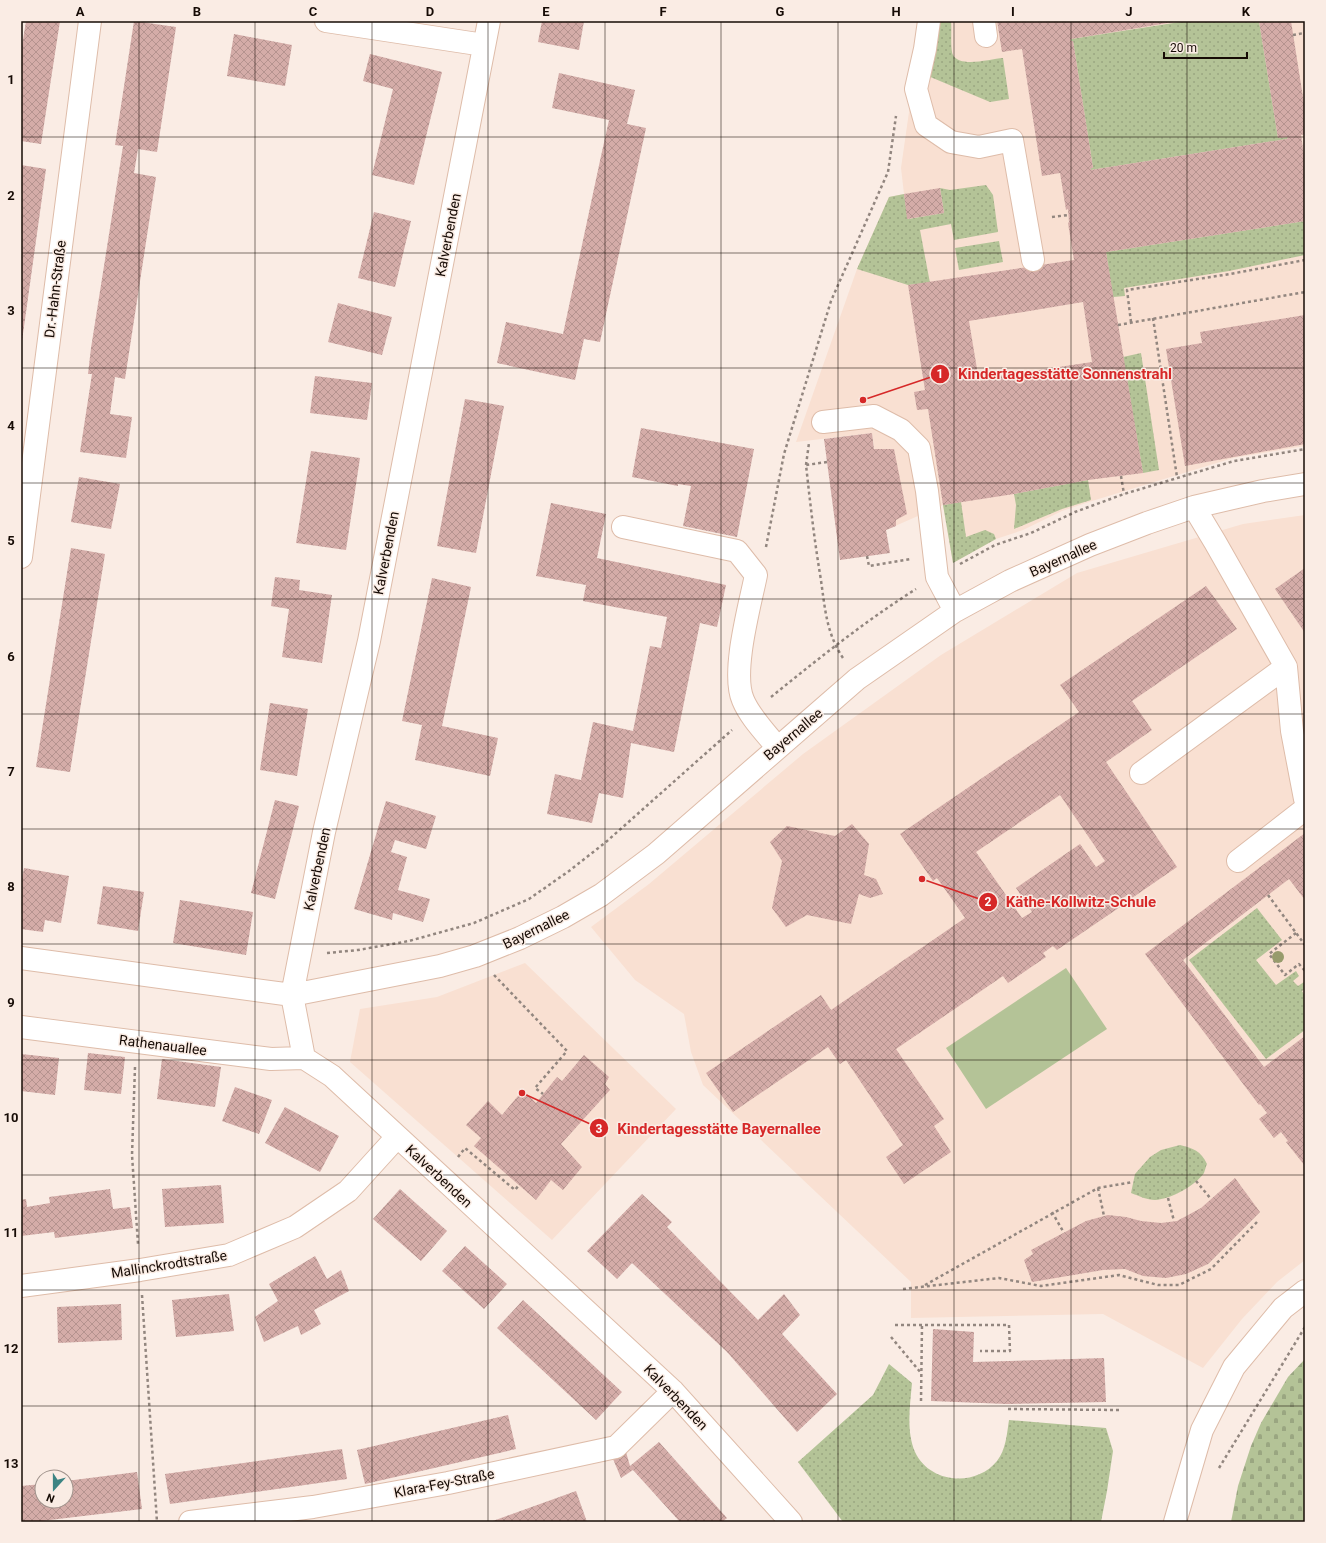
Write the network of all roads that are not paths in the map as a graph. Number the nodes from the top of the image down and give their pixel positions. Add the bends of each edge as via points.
1 (90, 21) edge
2 (326, 21) edge
3 (489, 21) edge
4 (929, 21) edge
5 (484, 45) junction
6 (1033, 260) dead end
7 (823, 422) dead end
8 (1305, 484) edge
9 (1194, 507) junction
10 (623, 527) dead end
11 (21, 557) edge
12 (955, 611) junction
13 (1286, 667) junction
14 (777, 747) junction
15 (1141, 773) dead end
16 (1305, 799) edge
17 (1305, 808) edge
18 (1238, 861) dead end
19 (21, 958) edge
20 (292, 995) junction
21 (21, 1027) edge
22 (304, 1058) junction
23 (397, 1137) junction
24 (21, 1286) edge
25 (1305, 1291) edge
26 (673, 1391) junction
27 (190, 1522) edge
28 (791, 1522) edge
29 (1175, 1522) edge

1 - 11 street, Dr.-Hahn-Straße
2 - 5 street
3 - 5 street, Kalverbenden
4 - 6 street via 916,89 926,125 951,142 979,146 1012,140
5 - 20 street, Kalverbenden via 369,641 324,832
7 - 12 street via 874,416 901,430 919,448 937,577
8 - 9 street, Bayernallee
9 - 12 street, Bayernallee via 1090,545 1010,581
9 - 13 street
10 - 14 street via 737,551 756,574 738,671 742,698
12 - 14 street, Bayernallee via 857,679
13 - 15 street
13 - 16 street via 1292,731
14 - 20 street, Bayernallee via 656,854 601,895 563,917 475,956 440,966
17 - 18 street
19 - 20 street
20 - 22 street, Kalverbenden
21 - 22 street, Rathenauallee via 271,1059
22 - 23 street, Kalverbenden via 332,1076
23 - 24 street, Mallinckrodtstraße via 348,1191 295,1227 229,1255
23 - 26 street, Kalverbenden
25 - 29 street via 1283,1308 1234,1367 1202,1430
26 - 27 street, Klara-Fey-Straße via 616,1447 448,1483 321,1506
26 - 28 street, Kalverbenden

